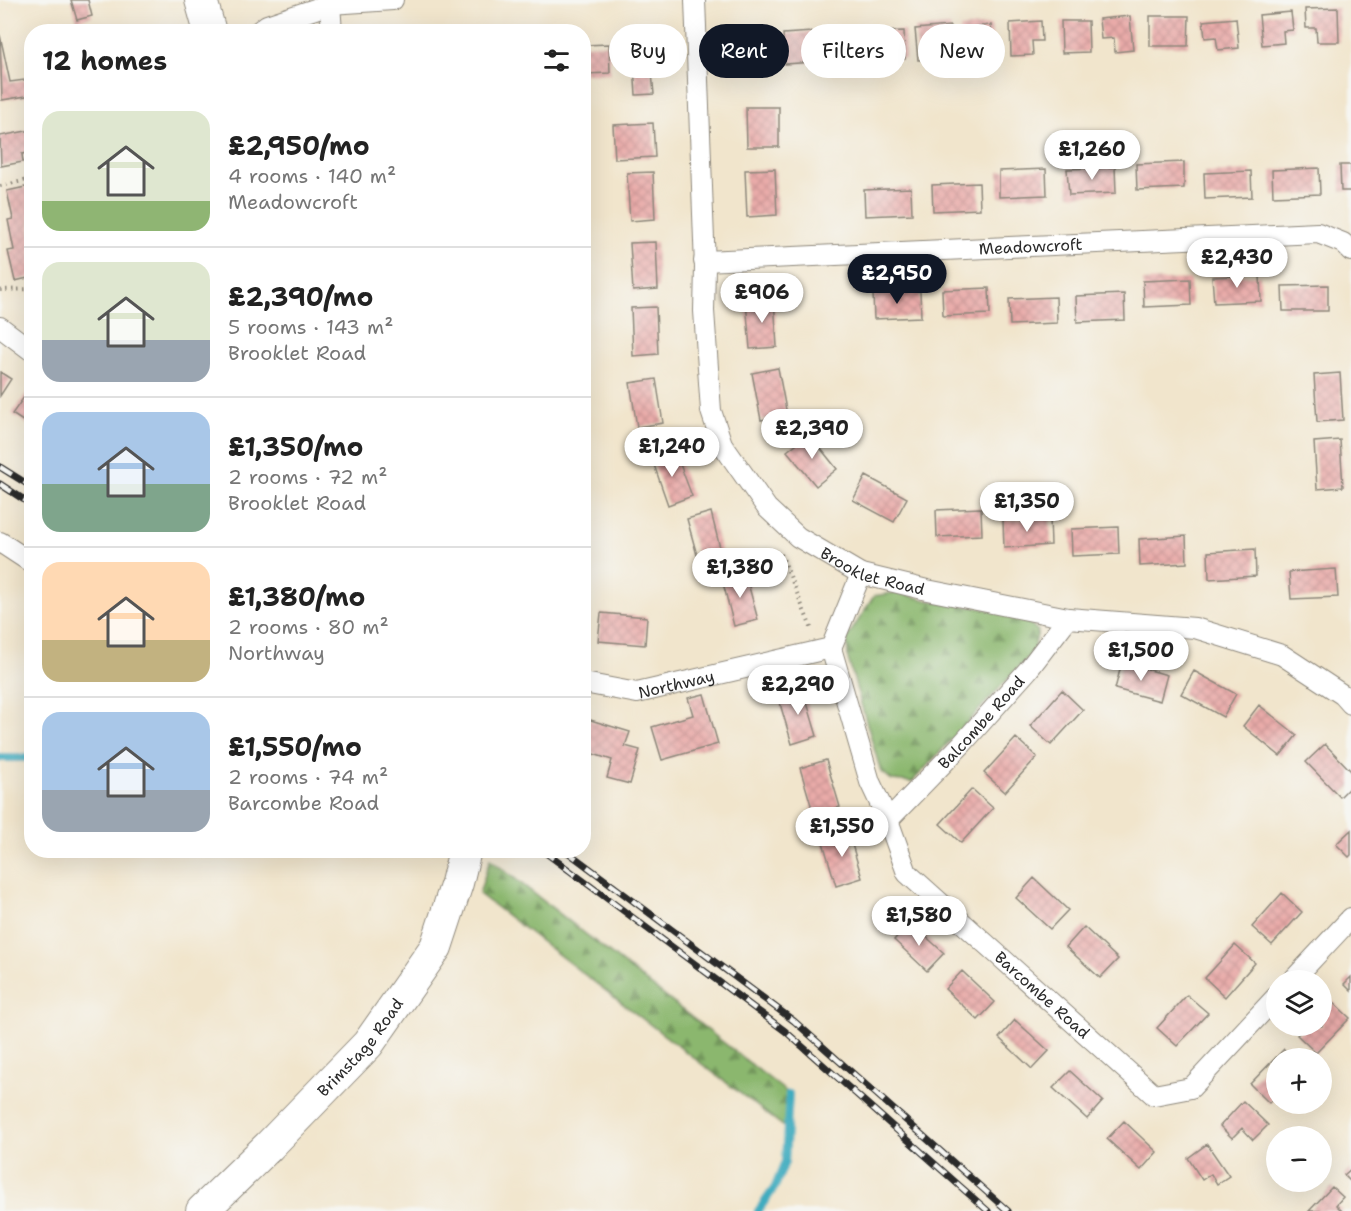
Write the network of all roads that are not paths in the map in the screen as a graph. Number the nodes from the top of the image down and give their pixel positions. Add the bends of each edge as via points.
1 (201, 0) edge
2 (393, 0) edge
3 (695, 0) edge
4 (330, 4) junction
5 (208, 24) edge
6 (270, 24) edge
7 (331, 24) edge
8 (1351, 251) edge
9 (704, 261) junction
10 (0, 327) edge
11 (24, 345) edge
12 (0, 542) edge
13 (24, 558) edge
14 (861, 574) junction
15 (1068, 618) junction
16 (825, 649) junction
17 (591, 683) edge
18 (1348, 694) edge
19 (888, 820) junction
20 (463, 858) edge
21 (1351, 918) edge
22 (1302, 970) edge
23 (1266, 1008) edge
24 (202, 1211) edge

1 - 5 main road
2 - 4 street
3 - 9 street, Brooklet Road
4 - 6 street
4 - 7 street
8 - 9 street, Meadowcroft via 1343,243 1318,233
9 - 14 street, Brooklet Road via 711,411 722,444 767,508 798,537
10 - 11 street
12 - 13 street
14 - 15 street, Brooklet Road
14 - 16 street
15 - 18 street, Brooklet Road via 1195,628 1282,655
15 - 19 street, Balcombe Road via 1029,670
16 - 17 street, Northway via 637,693
16 - 19 street, Barcombe Road via 870,782
19 - 23 street, Barcombe Road via 907,873 1154,1095 1191,1088
20 - 24 main road, Brimstage Road via 436,947 368,1044
21 - 22 street

